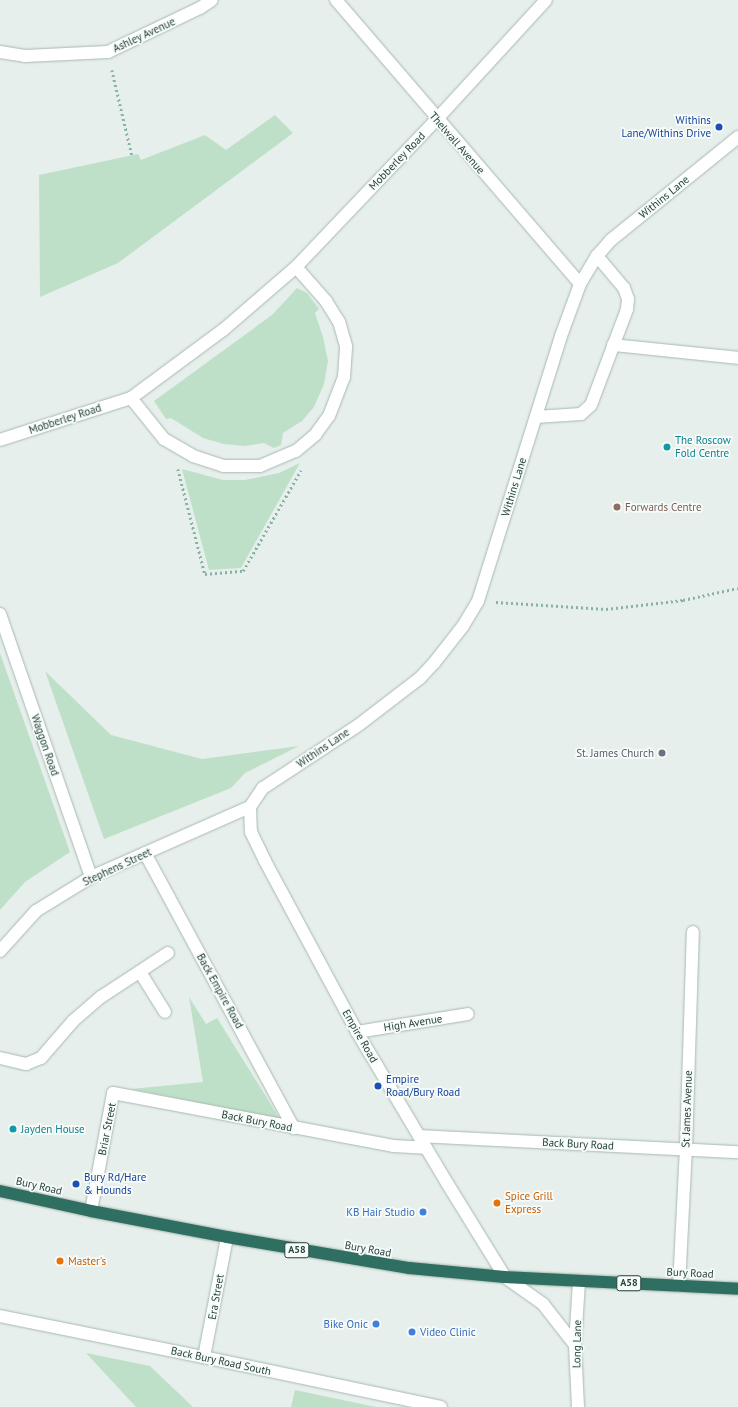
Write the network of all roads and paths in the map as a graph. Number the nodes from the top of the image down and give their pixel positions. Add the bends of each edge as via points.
1 (212, 0) edge
2 (336, 0) edge
3 (546, 0) edge
4 (0, 52) edge
5 (108, 52) junction
6 (437, 119) junction
7 (738, 137) edge
8 (132, 155) dead end
9 (597, 256) junction
10 (296, 267) junction
11 (580, 284) junction
12 (613, 345) junction
13 (738, 358) edge
14 (131, 398) junction
15 (536, 417) junction
16 (0, 440) edge
17 (171, 444) junction
18 (302, 468) dead end
19 (738, 588) edge
20 (478, 601) junction
21 (0, 614) edge
22 (250, 806) junction
23 (145, 854) junction
24 (91, 877) junction
25 (693, 932) dead end
26 (0, 951) edge
27 (168, 953) dead end
28 (140, 972) junction
29 (165, 1012) dead end
30 (468, 1014) dead end
31 (357, 1032) junction
32 (0, 1058) edge
33 (113, 1093) joint
34 (294, 1128) junction
35 (419, 1136) junction
36 (426, 1148) junction
37 (686, 1150) junction
38 (738, 1152) edge
39 (0, 1191) edge
40 (91, 1211) junction
41 (227, 1238) junction
42 (505, 1277) junction
43 (579, 1280) junction
44 (679, 1286) junction
45 (738, 1289) edge
46 (0, 1316) edge
47 (575, 1345) junction
48 (204, 1357) junction
49 (441, 1407) edge
50 (578, 1407) edge

1 - 5 street, Ashley Avenue
2 - 6 street, Thelwall Avenue
3 - 6 street, Mobberley Road
4 - 5 street, Ashley Avenue via 26,56
5 - 8 path
6 - 10 street, Mobberley Road
6 - 11 street, Thelwall Avenue
7 - 9 street, Withins Lane via 611,240
9 - 11 street, Withins Lane
9 - 12 street via 624,288 628,299 627,309
10 - 14 street, Mobberley Road via 223,330
10 - 17 street via 326,301 339,322 346,346 344,377 329,416 315,436 296,451 260,466 223,466 193,456
11 - 15 street, Withins Lane
12 - 13 street
12 - 15 street via 591,405 581,414
14 - 16 street, Mobberley Road
14 - 17 street via 164,439
15 - 20 street, Withins Lane
17 - 18 path via 205,574 243,571
19 - 20 path via 683,600 606,610
20 - 22 street, Withins Lane via 463,626 420,678 360,724 263,788
21 - 24 street, Waggon Road
22 - 23 street, Stephens Street
22 - 31 street, Empire Road via 251,832
23 - 24 street, Stephens Street
23 - 34 street, Back Empire Road
24 - 26 street, Stephens Street via 36,911
25 - 37 street, St James Avenue
27 - 28 street
28 - 29 street
28 - 32 street via 101,996 73,1021 41,1058 26,1064
30 - 31 street, High Avenue
31 - 35 street, Empire Road
33 - 34 street, Back Bury Road
33 - 40 street, Briar Street
34 - 36 street, Back Bury Road via 393,1146
35 - 36 street, Empire Road
35 - 37 street, Back Bury Road
36 - 42 street, Empire Road
37 - 38 street, Back Bury Road
37 - 44 street, St James Avenue
39 - 40 highway, Bury Road / A58
40 - 41 highway, Bury Road / A58
41 - 42 highway, Bury Road / A58 via 391,1266
41 - 48 street, Era Street
42 - 43 highway, Bury Road / A58
42 - 47 street via 543,1304
43 - 44 highway, Bury Road / A58
43 - 47 street, Long Lane
44 - 45 highway, Bury Road / A58
46 - 48 street, Back Bury Road South
47 - 50 street, Long Lane
48 - 49 street, Back Bury Road South

